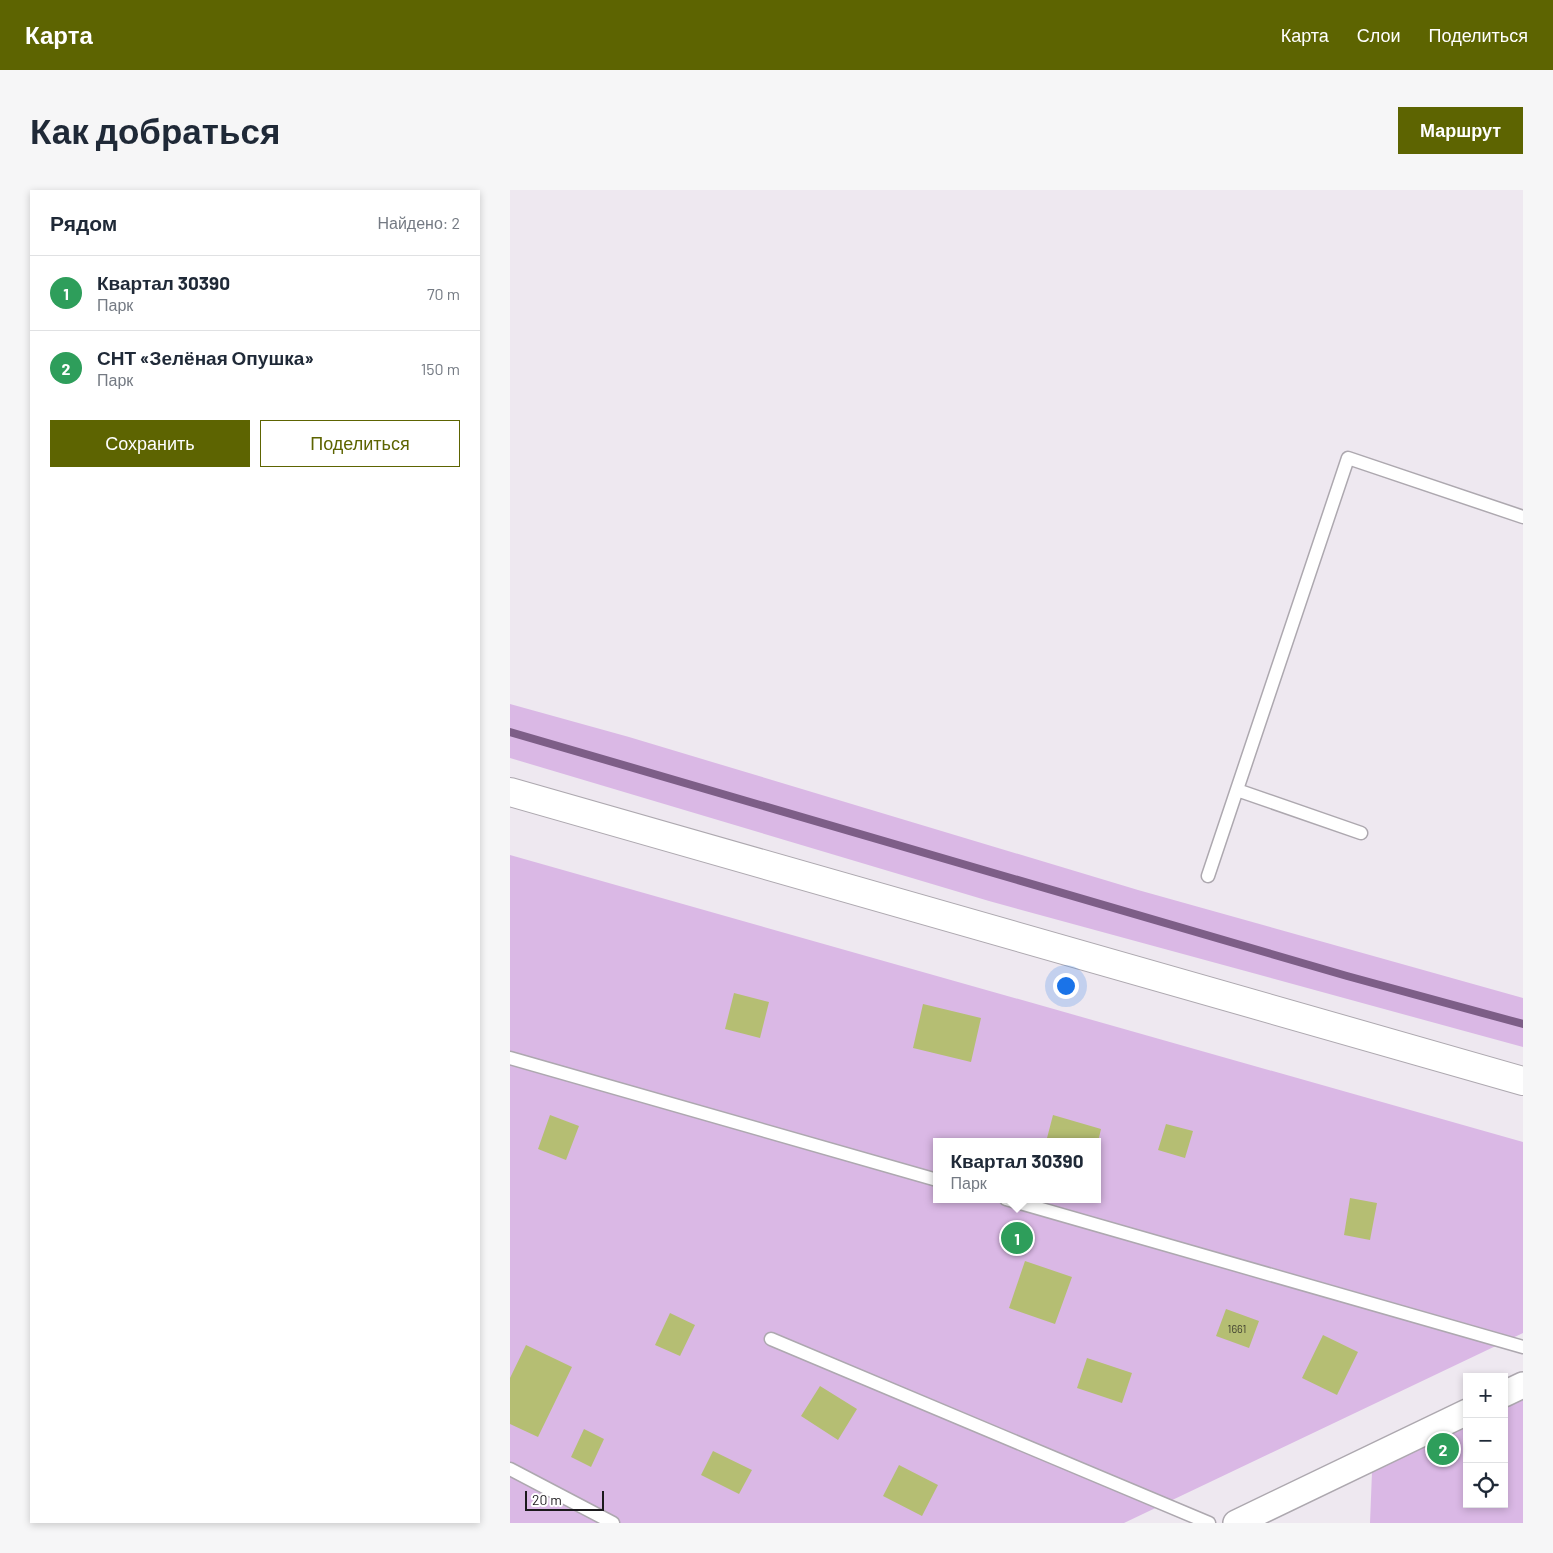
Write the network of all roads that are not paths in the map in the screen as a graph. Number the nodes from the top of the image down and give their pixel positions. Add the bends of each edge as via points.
1 (1523, 517) edge
2 (1237, 790) junction
3 (510, 792) edge
4 (1361, 833) dead end
5 (1208, 876) dead end
6 (510, 1058) edge
7 (1523, 1081) edge
8 (933, 1179) edge
9 (1020, 1203) edge
10 (771, 1339) dead end
11 (1523, 1347) edge
12 (1523, 1385) edge
13 (1508, 1392) edge
14 (1463, 1414) edge
15 (510, 1468) edge
16 (613, 1523) edge
17 (1208, 1523) edge
18 (1236, 1523) edge

1 - 2 lane via 1348,458
2 - 4 lane
2 - 5 lane
3 - 7 street
6 - 8 lane
9 - 11 lane
10 - 17 lane
12 - 13 street
14 - 18 street
15 - 16 lane

